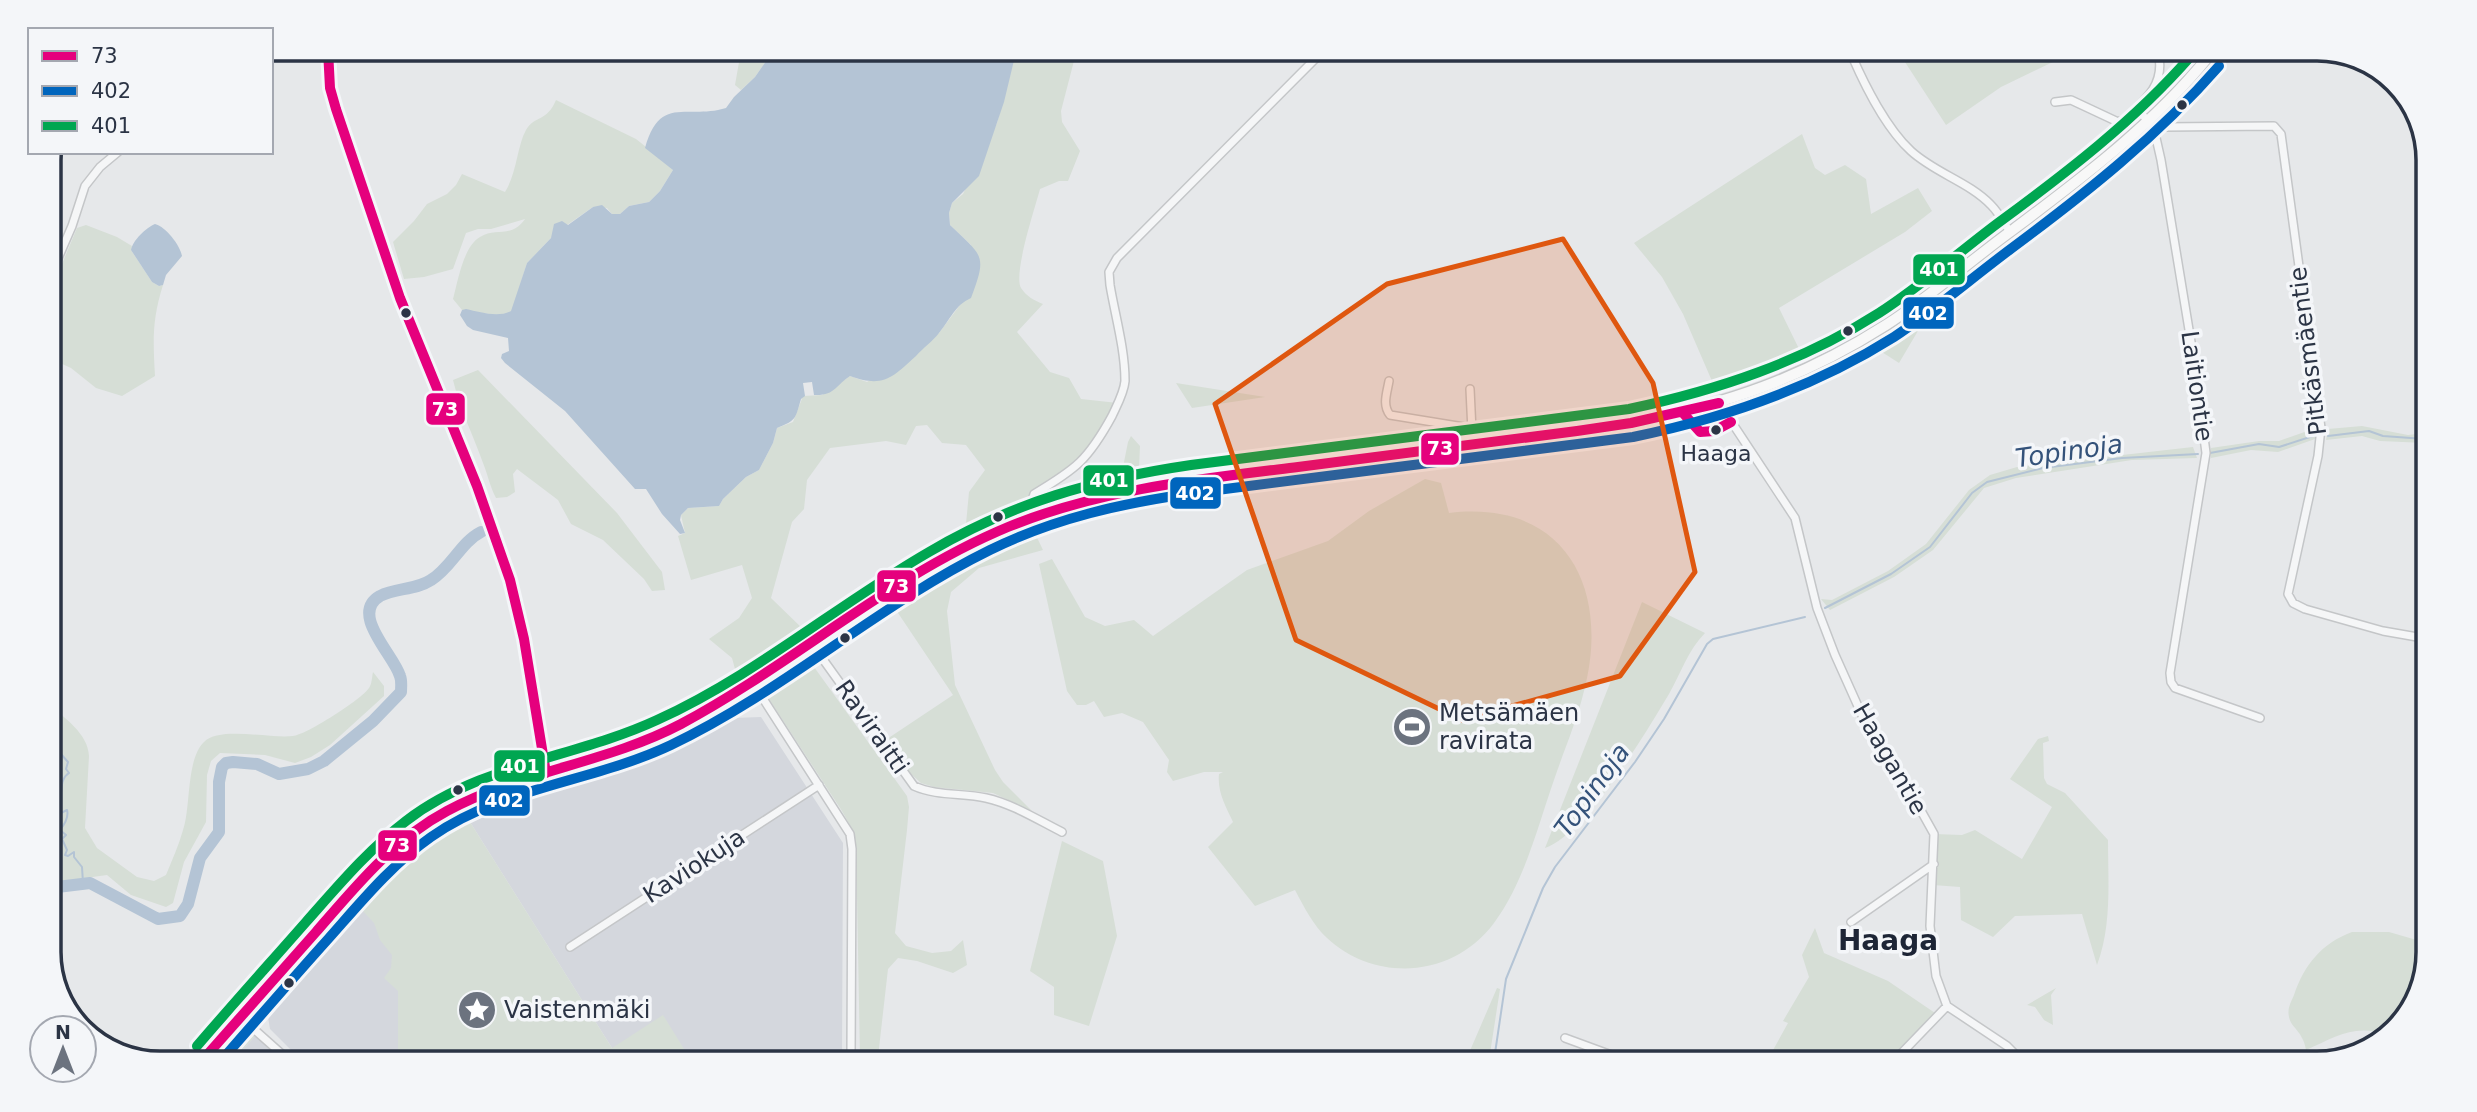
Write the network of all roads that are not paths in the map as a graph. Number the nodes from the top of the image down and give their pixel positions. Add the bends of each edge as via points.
1 (329, 61) edge
2 (1313, 61) edge
3 (1855, 61) edge
4 (2159, 61) edge
5 (2205, 61) edge
6 (2055, 102) dead end
7 (2137, 108) junction
8 (2151, 125) junction
9 (116, 154) edge
10 (2010, 232) junction
11 (61, 251) edge
12 (1389, 381) dead end
13 (1470, 389) dead end
14 (1719, 403) junction
15 (1683, 413) junction
16 (1731, 422) junction
17 (1472, 431) junction
18 (1474, 444) junction
19 (1036, 515) junction
20 (2416, 637) edge
21 (813, 643) junction
22 (753, 683) junction
23 (2260, 718) dead end
24 (546, 773) junction
25 (819, 785) junction
26 (1062, 832) dead end
27 (1934, 864) junction
28 (1851, 922) dead end
29 (570, 947) dead end
30 (1947, 1006) junction
31 (239, 1016) junction
32 (1565, 1038) dead end
33 (209, 1051) edge
34 (278, 1051) edge
35 (851, 1051) edge
36 (1600, 1051) edge
37 (1904, 1051) edge
38 (2010, 1051) edge

1 - 24 street via 336,109 400,298 510,580
2 - 19 street via 1117,258 1109,272 1125,384 1096,445 1073,471 1034,494
3 - 10 street via 1911,151 1991,205
4 - 7 street via 2158,83
5 - 8 main road
6 - 7 street via 2071,100 2118,122
7 - 8 street
8 - 10 main road
8 - 20 street, Pitkäsmäentie via 2274,126 2281,134 2322,428 2288,594 2305,609
8 - 23 street, Laitiontie via 2161,160 2206,453 2171,682 2175,688
9 - 11 street via 85,186
10 - 14 main road via 1855,344 1771,385
12 - 17 street via 1385,409 1390,415
13 - 17 street
14 - 15 main road
14 - 16 street, Haagantie
15 - 16 street via 1700,432
15 - 18 main road
16 - 27 street, Haagantie via 1795,518 1817,608 1835,655 1870,733 1934,834
17 - 18 street
18 - 19 main road via 1157,485
19 - 21 main road via 953,553
21 - 22 main road
21 - 26 street, Raviraitti via 914,786 988,798
22 - 24 main road via 662,734
22 - 25 street
24 - 31 main road via 464,802 393,848
25 - 29 street, Kaviokuja
25 - 35 street via 846,827 852,849
27 - 28 street
27 - 30 street, Haagantie via 1931,940 1936,976
30 - 37 street
30 - 38 street
31 - 33 main road
31 - 34 street
32 - 36 street

